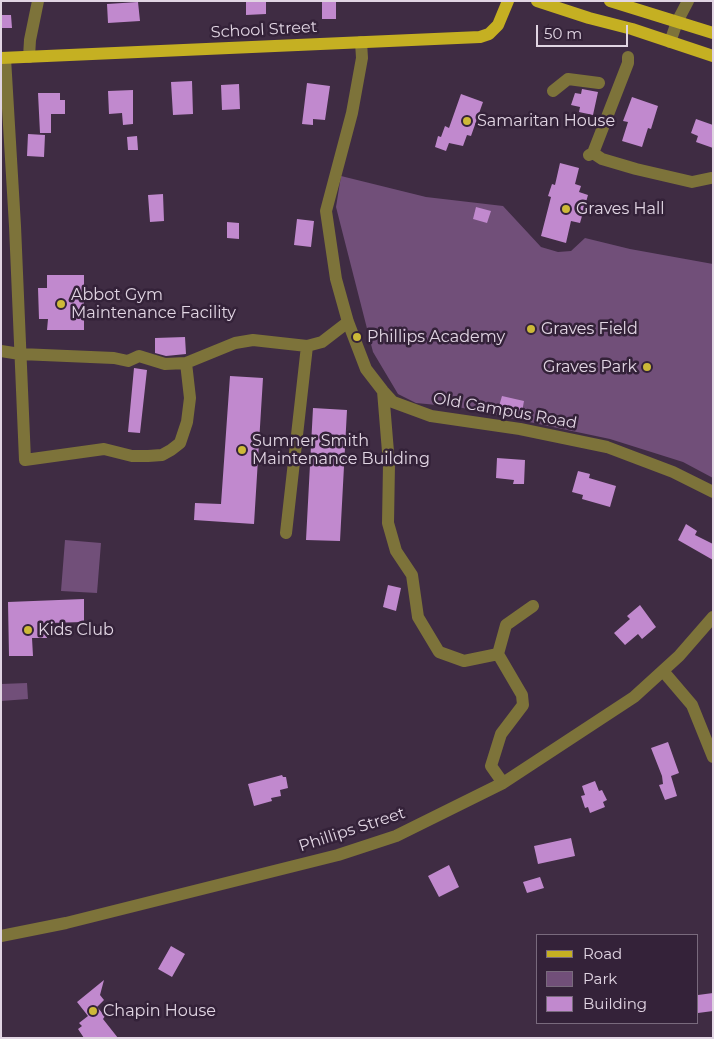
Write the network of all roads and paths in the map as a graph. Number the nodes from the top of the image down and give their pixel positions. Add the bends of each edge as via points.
1 (38, 1) edge
2 (508, 1) edge
3 (537, 1) edge
4 (610, 1) edge
5 (688, 1) edge
6 (677, 22) junction
7 (713, 33) edge
8 (361, 42) junction
9 (670, 42) junction
10 (713, 56) edge
11 (29, 57) junction
12 (628, 57) dead end
13 (3, 58) edge
14 (599, 83) dead end
15 (552, 91) dead end
16 (710, 178) dead end
17 (348, 322) junction
18 (307, 346) junction
19 (1, 351) edge
20 (20, 354) junction
21 (186, 363) junction
22 (383, 391) junction
23 (713, 492) edge
24 (286, 533) dead end
25 (533, 606) dead end
26 (713, 617) edge
27 (498, 654) junction
28 (663, 671) junction
29 (713, 757) edge
30 (503, 783) junction
31 (1, 936) edge

1 - 11 street
2 - 8 main road, School Street via 498,24 484,36
3 - 9 main road
4 - 6 main road
5 - 6 street
6 - 7 main road
6 - 9 street
8 - 11 main road, School Street
8 - 17 street, Old Campus Road via 362,58 352,113 326,211 336,279
9 - 10 main road
11 - 13 main road, School Street
12 - 16 street via 591,154 692,182
13 - 20 street via 16,235
14 - 15 street via 568,79
17 - 18 street via 322,342
17 - 22 street, Old Campus Road via 366,368
18 - 21 street via 252,340 235,343
18 - 24 street
19 - 20 street
20 - 21 street via 128,361 139,356 164,364
20 - 21 street via 25,460 104,448 132,456 162,454 171,450 180,443 187,422 190,398
22 - 23 street, Old Campus Road via 393,402 431,416 520,429 608,447 673,472
22 - 27 street via 389,464 388,523 396,550 412,575 418,617 438,652 464,661
25 - 27 street via 506,625
26 - 28 street, Phillips Street
27 - 30 street via 522,695 523,705 501,734 491,766
28 - 29 street via 692,706
28 - 30 street, Phillips Street via 634,696
30 - 31 street, Phillips Street via 396,836 338,855 66,923

